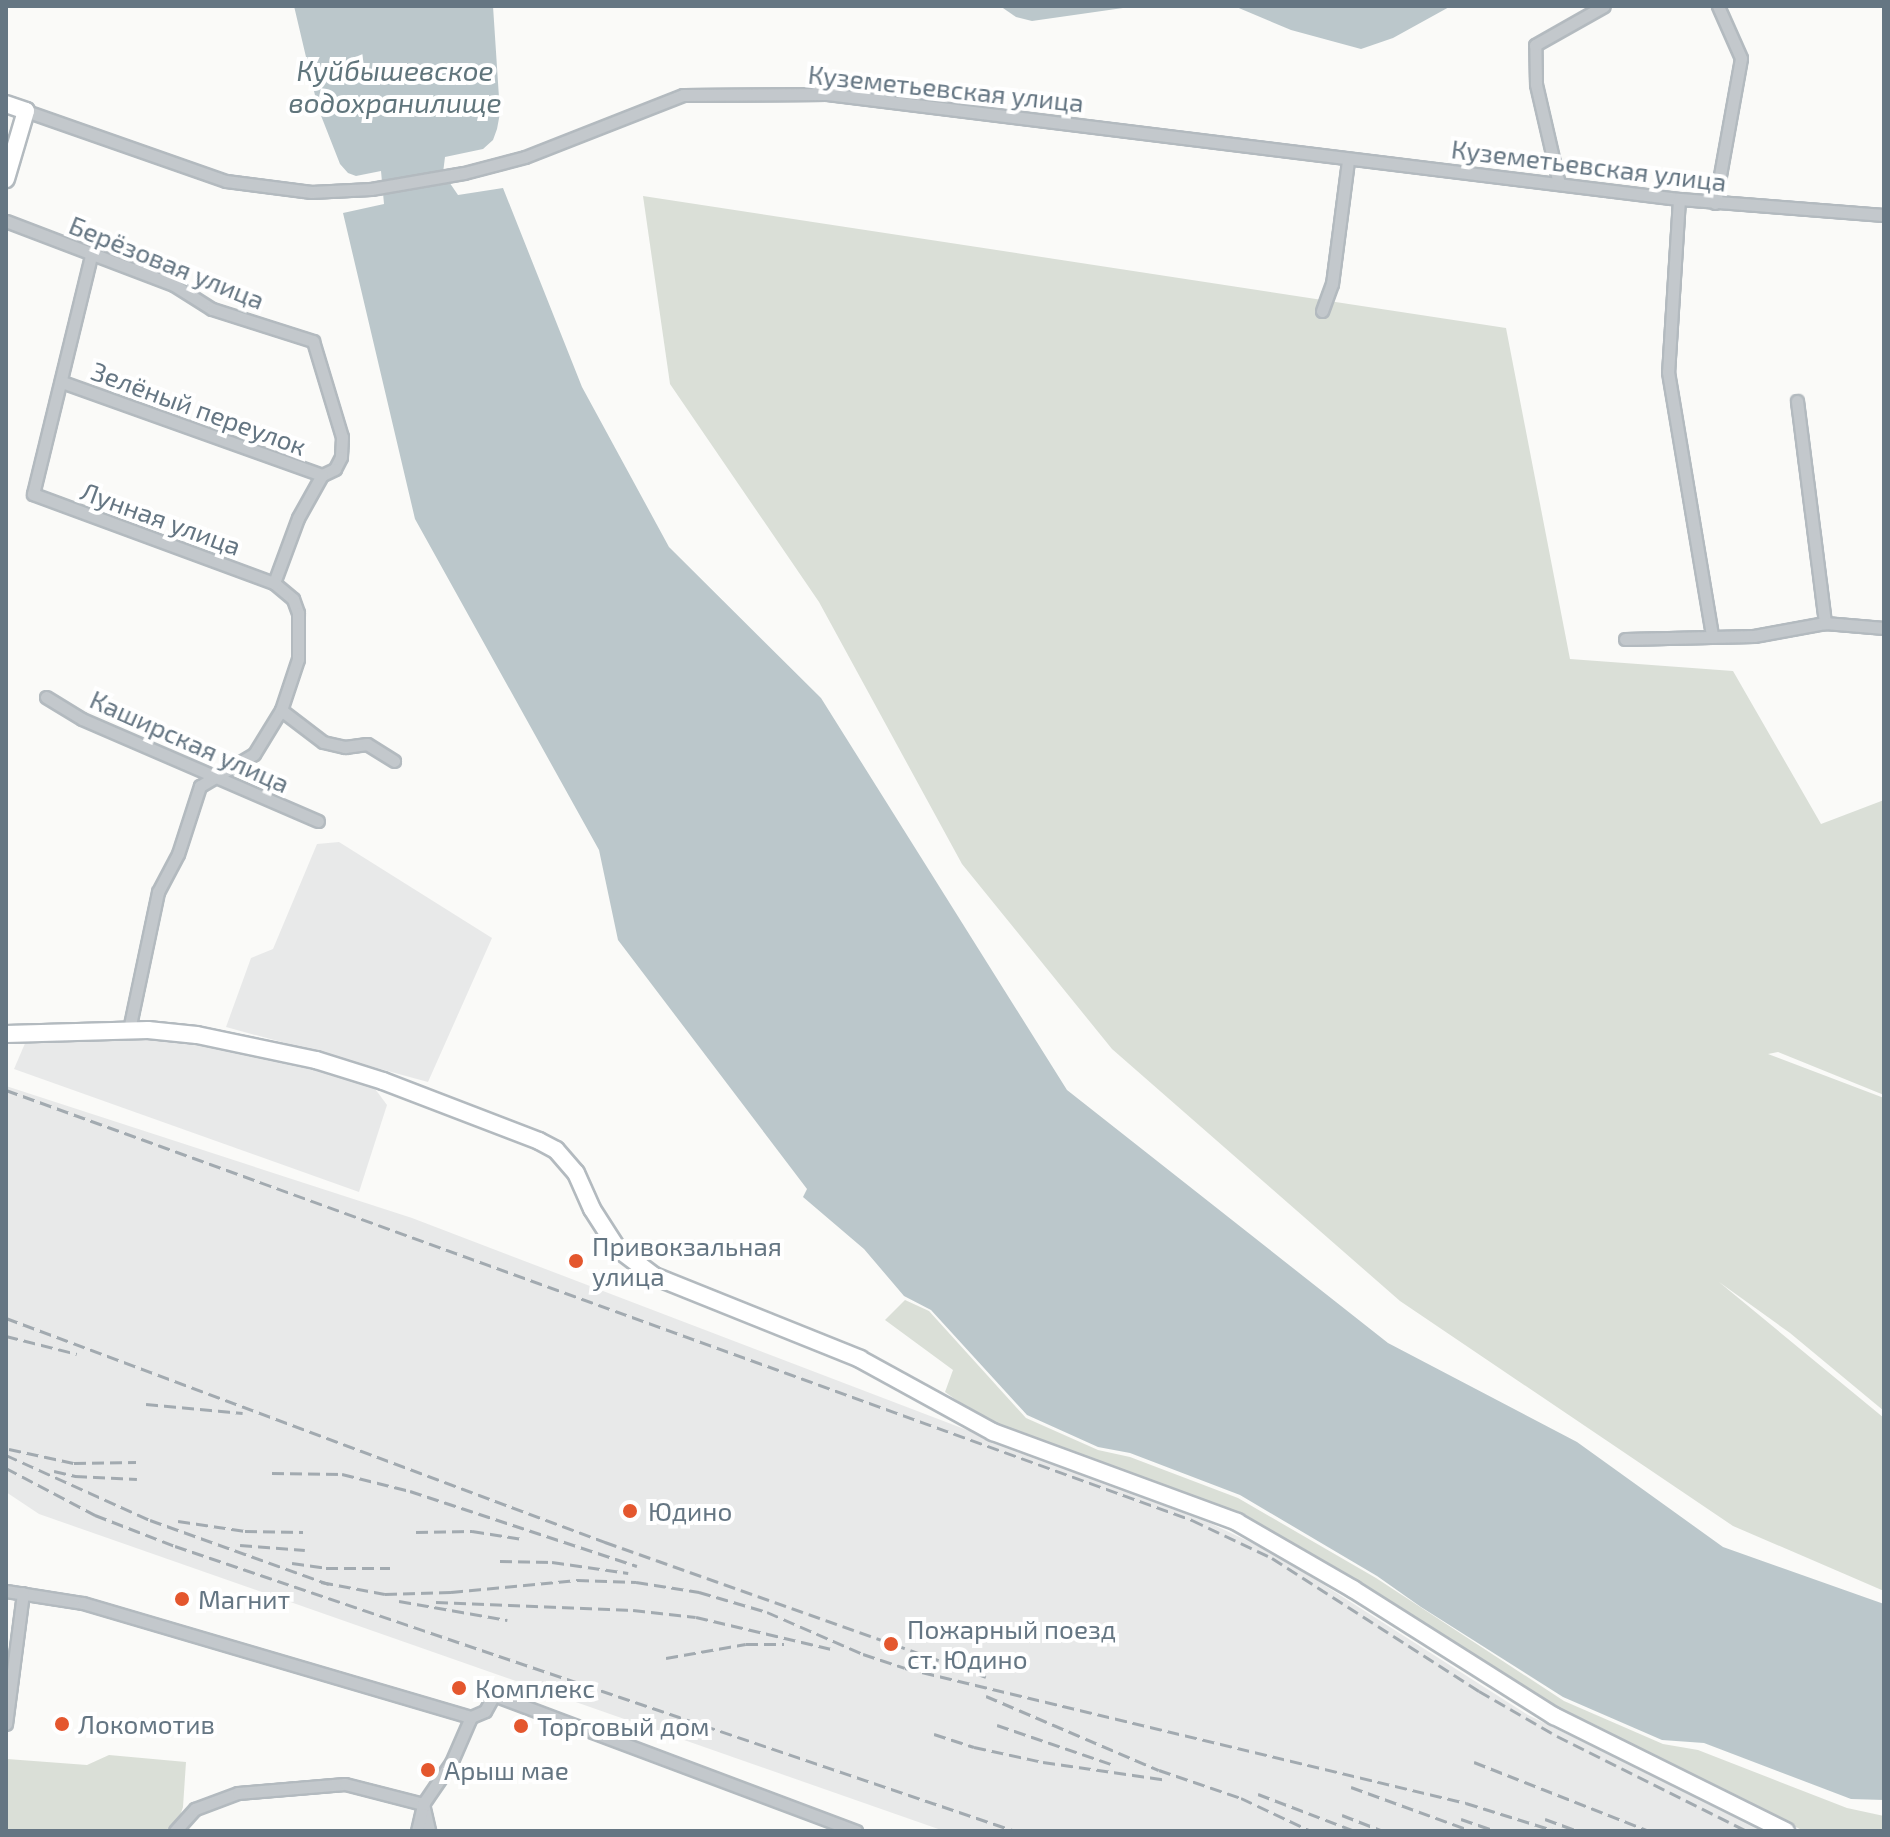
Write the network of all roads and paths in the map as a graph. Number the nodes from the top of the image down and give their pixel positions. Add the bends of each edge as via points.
1 (1604, 6) edge
2 (1718, 6) edge
3 (6, 104) edge
4 (26, 111) junction
5 (1348, 160) junction
6 (6, 179) edge
7 (1559, 184) junction
8 (1679, 199) junction
9 (1715, 203) junction
10 (1884, 215) edge
11 (6, 221) edge
12 (91, 256) junction
13 (1322, 311) dead end
14 (62, 382) junction
15 (1797, 401) dead end
16 (322, 475) junction
17 (274, 583) junction
18 (1825, 623) junction
19 (1884, 628) edge
20 (1712, 634) junction
21 (1625, 639) dead end
22 (46, 697) dead end
23 (281, 710) junction
24 (394, 761) dead end
25 (215, 776) junction
26 (318, 821) dead end
27 (129, 1030) junction
28 (6, 1034) edge
29 (6, 1591) edge
30 (23, 1593) junction
31 (471, 1717) junction
32 (6, 1724) edge
33 (423, 1804) junction
34 (175, 1831) edge
35 (417, 1831) edge
36 (429, 1831) edge
37 (856, 1831) edge
38 (1786, 1831) edge

1 - 7 street via 1535,45 1536,84
2 - 9 street via 1741,58
3 - 4 main road
4 - 5 street, Куземетьевская улица via 226,181 311,192 371,189 464,173 525,157 683,95 827,94
4 - 6 main road
5 - 7 street, Куземетьевская улица
5 - 13 street via 1332,284
7 - 8 street, Куземетьевская улица
8 - 9 street, Куземетьевская улица
8 - 20 street via 1668,372
9 - 10 street, Куземетьевская улица
11 - 12 street, Берёзовая улица
12 - 14 street
12 - 16 street, Берёзовая улица via 174,285 212,309 313,341 342,437 335,469
14 - 16 street, Зелёный переулок
14 - 17 street, Лунная улица via 33,494
15 - 18 street
16 - 17 street via 298,518
17 - 23 street via 293,599 298,613 298,659
18 - 19 street
18 - 20 street via 1754,636
20 - 21 street
22 - 25 street, Каширская улица via 82,719
23 - 24 street via 323,742 367,744
23 - 25 street via 254,754
25 - 26 street, Каширская улица
25 - 27 street via 200,786 178,854 158,892
27 - 28 main road
27 - 38 main road via 197,1035 316,1060 556,1150 576,1173 617,1248 654,1276 860,1359 993,1432 1237,1522 1554,1716
29 - 30 street
30 - 31 street via 185,1631
30 - 32 street
31 - 33 street via 451,1763
31 - 37 street via 485,1711 494,1695
33 - 34 street via 345,1784 238,1793 195,1809
33 - 35 street
33 - 36 street

